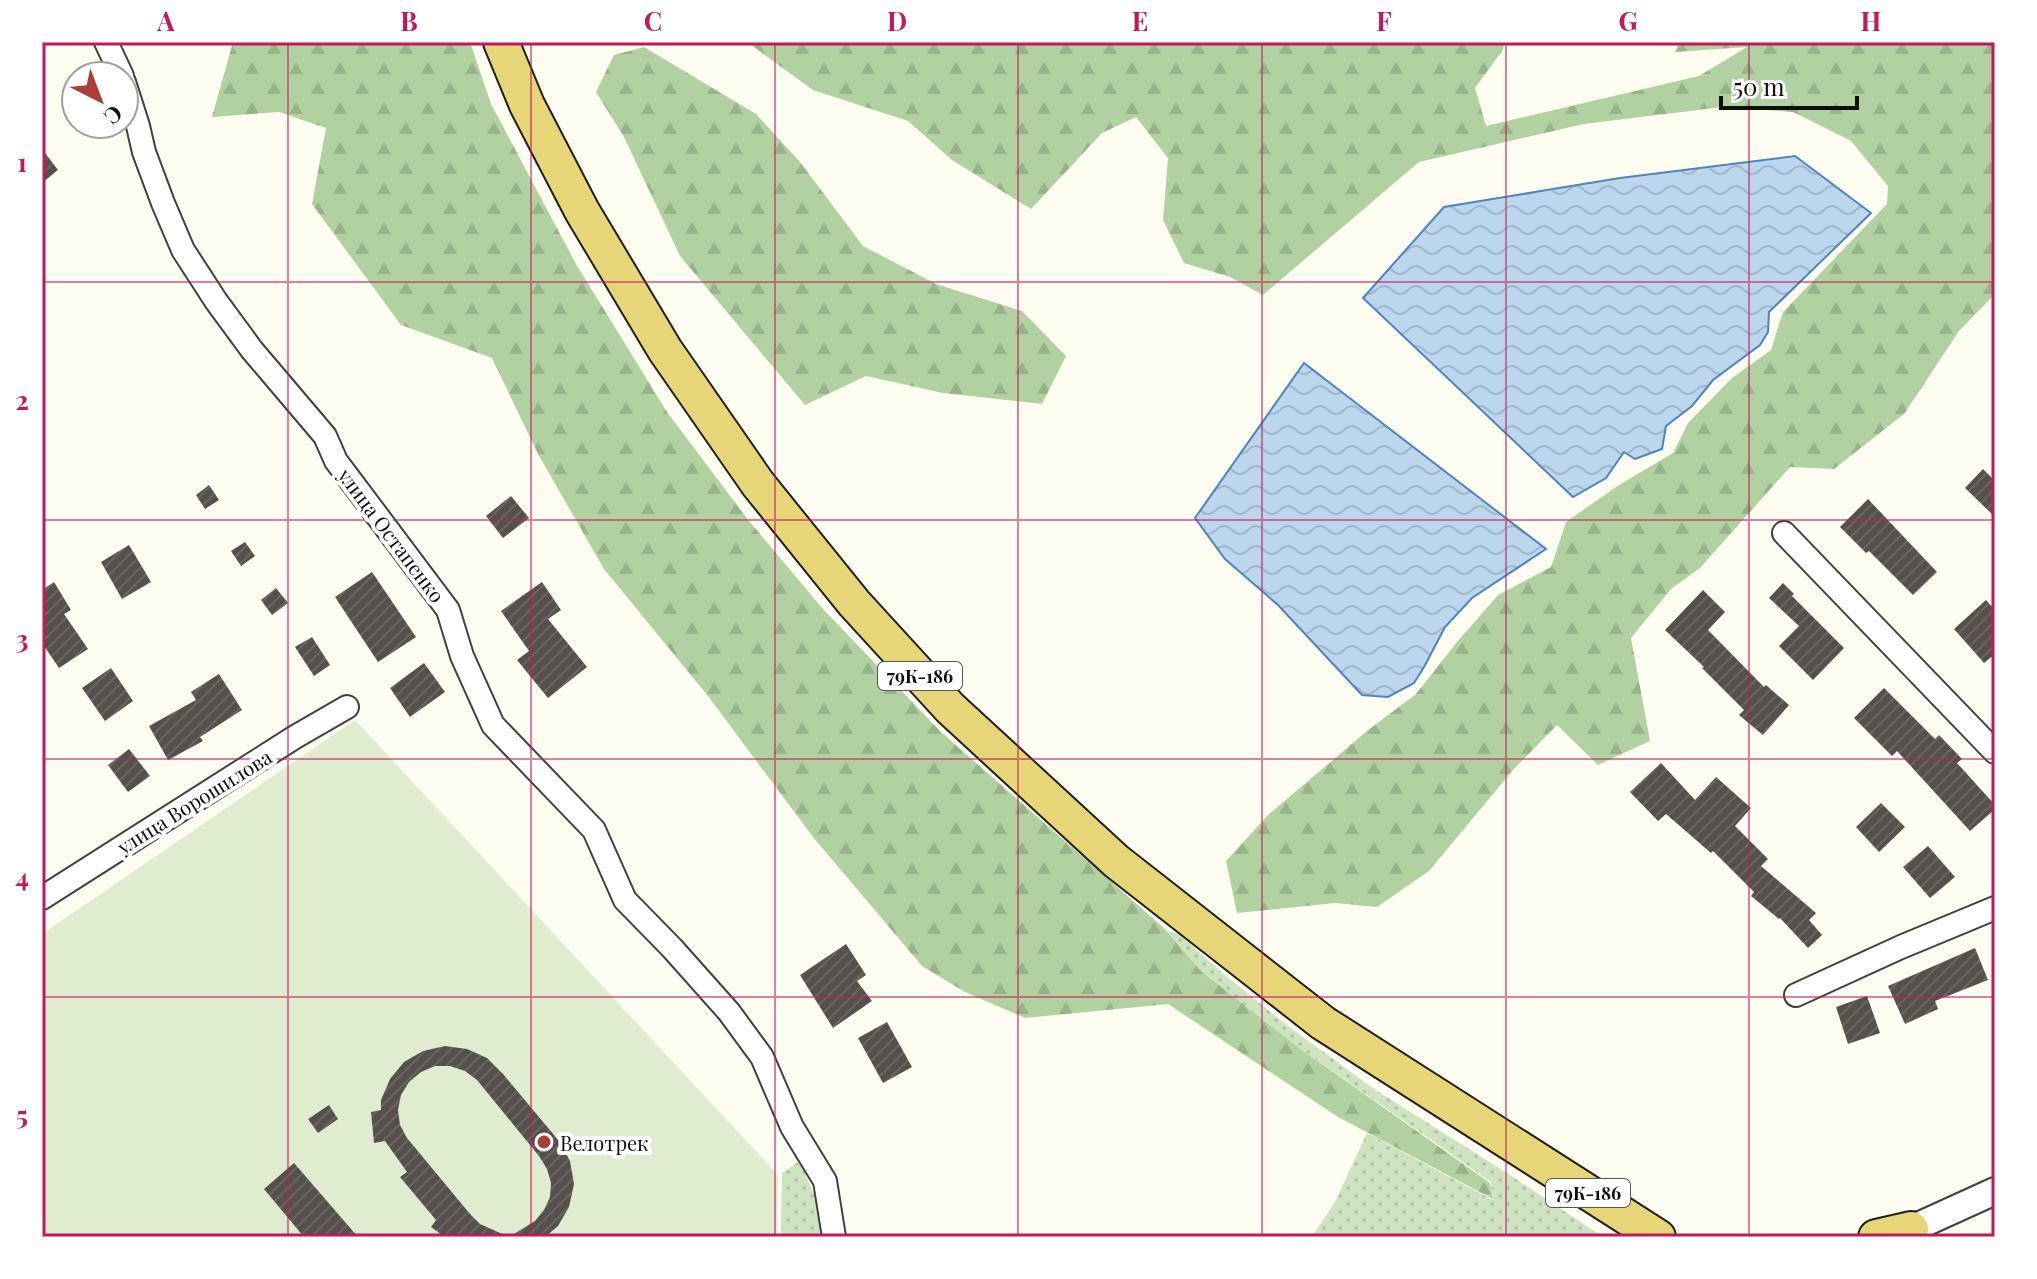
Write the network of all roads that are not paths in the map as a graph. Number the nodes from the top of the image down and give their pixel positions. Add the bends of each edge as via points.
1 (501, 42) edge
2 (140, 135) edge
3 (1784, 533) dead end
4 (347, 707) dead end
5 (1995, 752) edge
6 (42, 898) edge
7 (1995, 908) edge
8 (1796, 995) dead end
9 (1323, 1023) junction
10 (1995, 1191) edge
11 (1902, 1234) edge
12 (834, 1237) edge
13 (1624, 1237) edge
14 (1658, 1237) edge
15 (1688, 1237) edge
16 (1876, 1237) edge

1 - 9 main road, 79К-186 via 582,211 665,350 758,484 854,603 950,708 1116,861
2 - 12 street, улица Остапенко via 183,250 252,350 325,436 336,461 448,610 493,725 594,830 625,900 720,1001 762,1057 792,1127 825,1181
3 - 5 street
4 - 6 street, улица Ворошилова
7 - 8 street
9 - 13 main road via 1409,1097
9 - 14 main road, 79К-186
9 - 15 main road via 1427,1076
10 - 11 street
11 - 16 main road

